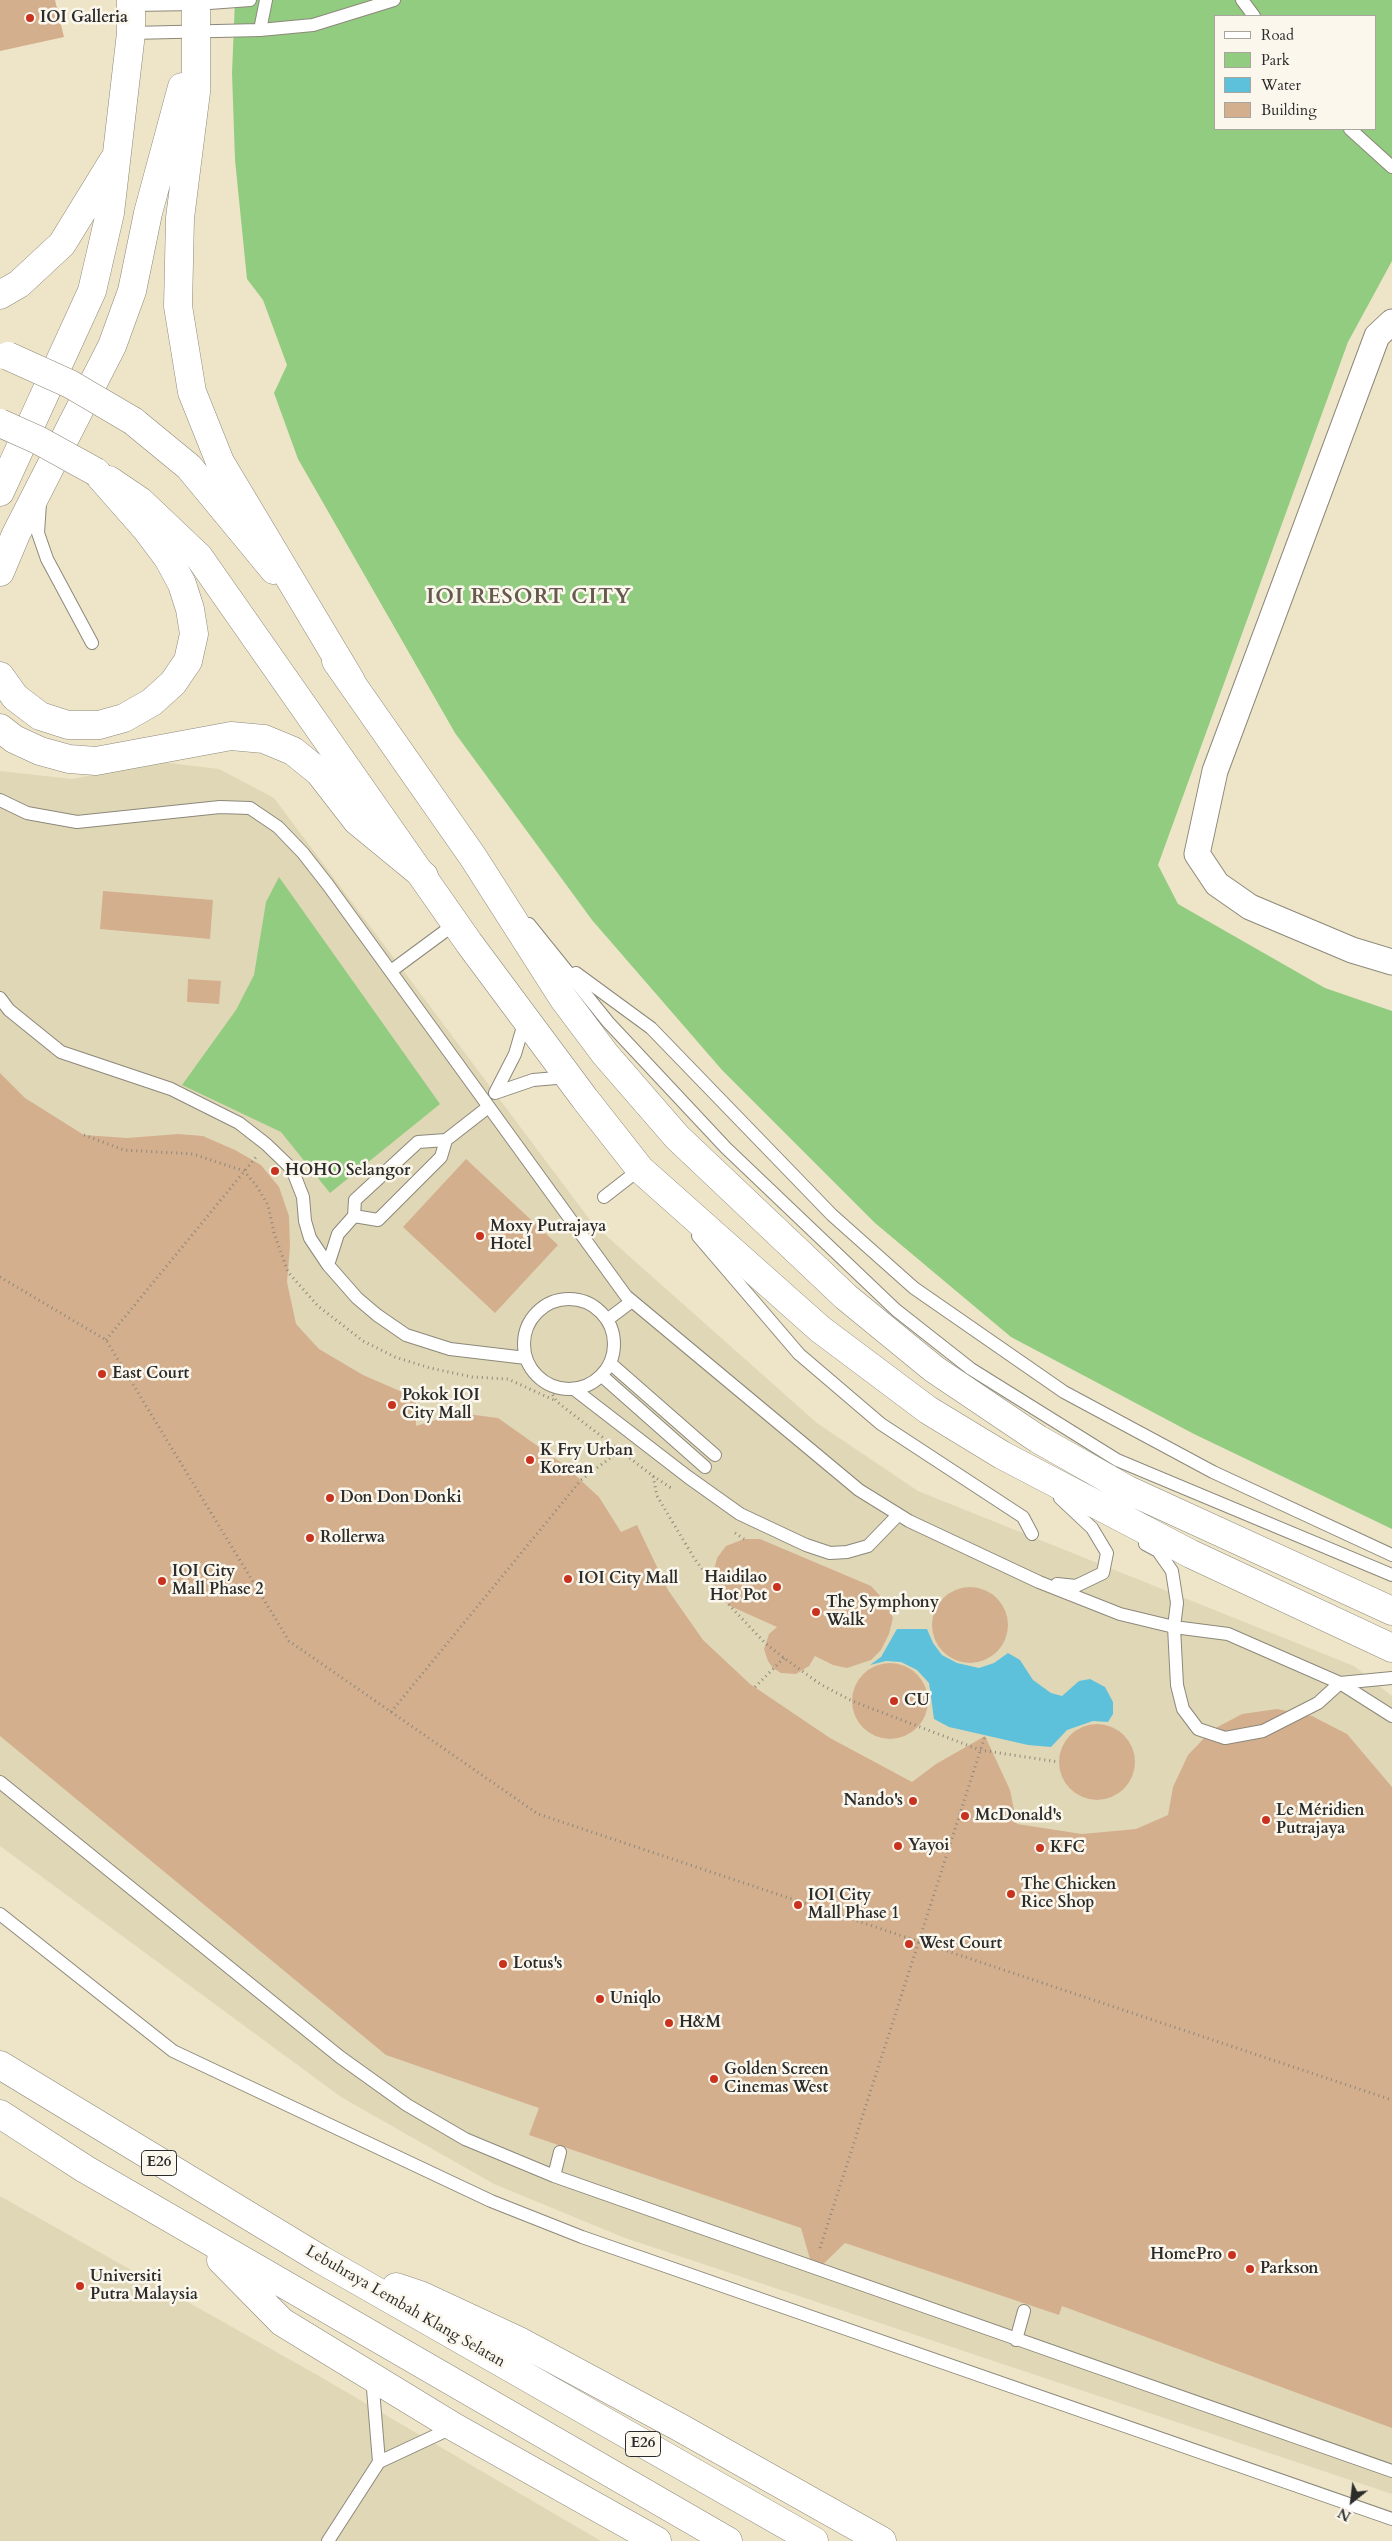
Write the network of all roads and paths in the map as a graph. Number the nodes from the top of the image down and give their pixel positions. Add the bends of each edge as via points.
1 (250, 0) edge
2 (266, 0) edge
3 (394, 0) edge
4 (1242, 0) edge
5 (131, 2) edge
6 (196, 11) edge
7 (1253, 15) edge
8 (260, 30) junction
9 (131, 33) junction
10 (1351, 130) edge
11 (118, 153) junction
12 (1392, 167) edge
13 (0, 295) edge
14 (1392, 322) edge
15 (4, 355) edge
16 (0, 423) edge
17 (96, 472) junction
18 (41, 486) junction
19 (0, 492) edge
20 (0, 572) edge
21 (92, 643) dead end
22 (0, 676) edge
23 (351, 681) junction
24 (0, 728) edge
25 (0, 800) edge
26 (473, 857) junction
27 (424, 876) junction
28 (456, 923) junction
29 (1392, 962) edge
30 (564, 964) junction
31 (391, 971) junction
32 (0, 998) edge
33 (525, 1018) junction
34 (568, 1077) junction
35 (487, 1108) junction
36 (446, 1140) junction
37 (266, 1144) junction
38 (640, 1169) junction
39 (604, 1197) dead end
40 (354, 1216) junction
41 (328, 1265) junction
42 (0, 1277) edge
43 (632, 1300) junction
44 (607, 1320) junction
45 (106, 1340) junction
46 (526, 1358) junction
47 (610, 1363) junction
48 (602, 1376) junction
49 (545, 1382) junction
50 (574, 1389) junction
51 (638, 1438) junction
52 (620, 1451) junction
53 (715, 1455) dead end
54 (1002, 1455) junction
55 (705, 1466) dead end
56 (1070, 1505) junction
57 (898, 1515) junction
58 (1032, 1534) dead end
59 (1392, 1555) edge
60 (1392, 1575) edge
61 (1039, 1582) junction
62 (1392, 1611) edge
63 (1174, 1627) junction
64 (1392, 1648) edge
65 (784, 1658) junction
66 (1392, 1678) edge
67 (1340, 1683) junction
68 (755, 1687) dead end
69 (391, 1712) junction
70 (1392, 1716) edge
71 (985, 1736) dead end
72 (980, 1750) junction
73 (1059, 1762) dead end
74 (0, 1782) edge
75 (0, 1914) edge
76 (920, 1940) junction
77 (0, 2065) edge
78 (1392, 2100) edge
79 (0, 2114) edge
80 (560, 2152) dead end
81 (554, 2176) junction
82 (195, 2234) junction
83 (820, 2248) dead end
84 (320, 2259) junction
85 (1024, 2310) dead end
86 (1016, 2340) junction
87 (372, 2377) junction
88 (454, 2427) junction
89 (379, 2462) junction
90 (1392, 2470) edge
91 (1392, 2519) edge
92 (328, 2541) edge
93 (657, 2541) edge
94 (728, 2541) edge
95 (814, 2541) edge
96 (882, 2541) edge

1 - 6 lane
2 - 8 lane
3 - 8 lane via 313,25
4 - 7 lane
5 - 6 lane
5 - 9 main road
6 - 8 lane
6 - 9 lane
6 - 18 main road via 132,291 112,346
6 - 23 main road via 196,92 180,218 178,306 192,392 220,462
9 - 11 main road
10 - 12 lane
11 - 13 main road via 62,244 19,284
11 - 19 main road via 110,213 92,291
14 - 29 street via 1377,336 1215,771 1197,854 1217,884 1250,907 1352,950
15 - 23 main road, bridge via 70,384 133,421 188,468 235,520 277,574
16 - 17 main road, bridge
17 - 22 main road via 147,530 182,584 194,634 188,661 173,683 152,702 124,718 99,725 68,725 40,716 15,697
17 - 27 main road via 140,501 199,557
18 - 20 main road
18 - 21 lane via 38,533 47,559
23 - 26 main road
24 - 27 main road via 14,739 40,751 69,759 96,761 231,736 264,739 293,751 319,772 357,821
25 - 31 lane via 27,813 77,822 220,807 250,808 278,827 303,854
26 - 30 lane
26 - 62 main road via 563,998 624,1077 677,1137 846,1297 934,1369 1038,1439 1128,1490
27 - 28 main road
28 - 31 lane
28 - 33 main road
30 - 59 lane via 651,1028 832,1215 914,1288 1064,1392 1214,1472
30 - 60 lane via 608,1022 726,1148 896,1310 970,1369 1117,1460
31 - 35 lane
32 - 37 lane via 9,1010 61,1052 171,1089 239,1123
33 - 34 main road
33 - 34 lane via 515,1054 495,1094 533,1080
34 - 38 main road
35 - 36 lane
35 - 43 lane
36 - 40 lane via 418,1142 355,1200
36 - 40 lane via 442,1157 378,1220
37 - 41 lane via 292,1169 303,1197 310,1238
37 - 45 path
38 - 39 lane
38 - 54 main road via 820,1329 928,1410
38 - 58 lane via 799,1354 881,1424 1023,1517
40 - 41 lane via 338,1234
41 - 46 lane via 357,1298 406,1334 450,1349
42 - 45 path
43 - 44 lane
43 - 57 lane via 859,1490
44 - 46 lane via 584,1302 557,1301 544,1307 533,1317 527,1330
44 - 47 lane via 613,1333
45 - 69 path via 289,1642
46 - 49 lane via 533,1372
47 - 48 lane
47 - 53 lane
48 - 50 lane via 589,1385
48 - 55 lane
49 - 50 lane via 559,1388
49 - 52 path via 557,1402
50 - 51 lane
51 - 52 path
51 - 57 lane via 740,1514 830,1553 868,1546
52 - 65 path via 653,1476 657,1496 694,1558 730,1606
52 - 69 path via 580,1480
54 - 56 lane
54 - 64 main road via 1190,1554
56 - 61 lane via 1092,1528 1107,1553 1102,1574 1076,1586
56 - 63 lane via 1158,1551 1172,1571 1177,1603
57 - 61 lane
61 - 63 lane via 1120,1614
63 - 67 lane via 1228,1634
63 - 67 lane via 1177,1685 1183,1709 1198,1729 1225,1738 1263,1731 1318,1703
65 - 68 path
65 - 72 path via 820,1684 852,1701
66 - 67 lane
67 - 70 lane
69 - 76 path via 538,1814
71 - 72 path
72 - 73 path
72 - 76 path
74 - 81 lane via 340,2057 407,2106 464,2139
75 - 91 lane via 174,2051 491,2201 582,2237
76 - 78 path
76 - 83 path
77 - 84 main road, Lebuhraya Lembah Klang Selatan / E26
79 - 82 main road, E26
80 - 81 lane
81 - 86 lane
82 - 87 main road via 282,2322
82 - 94 main road, E26
84 - 95 main road, Lebuhraya Lembah Klang Selatan / E26
84 - 96 main road via 420,2295 521,2342
85 - 86 lane
86 - 90 lane
87 - 88 main road
87 - 89 lane
88 - 89 lane
88 - 93 main road
89 - 92 lane

